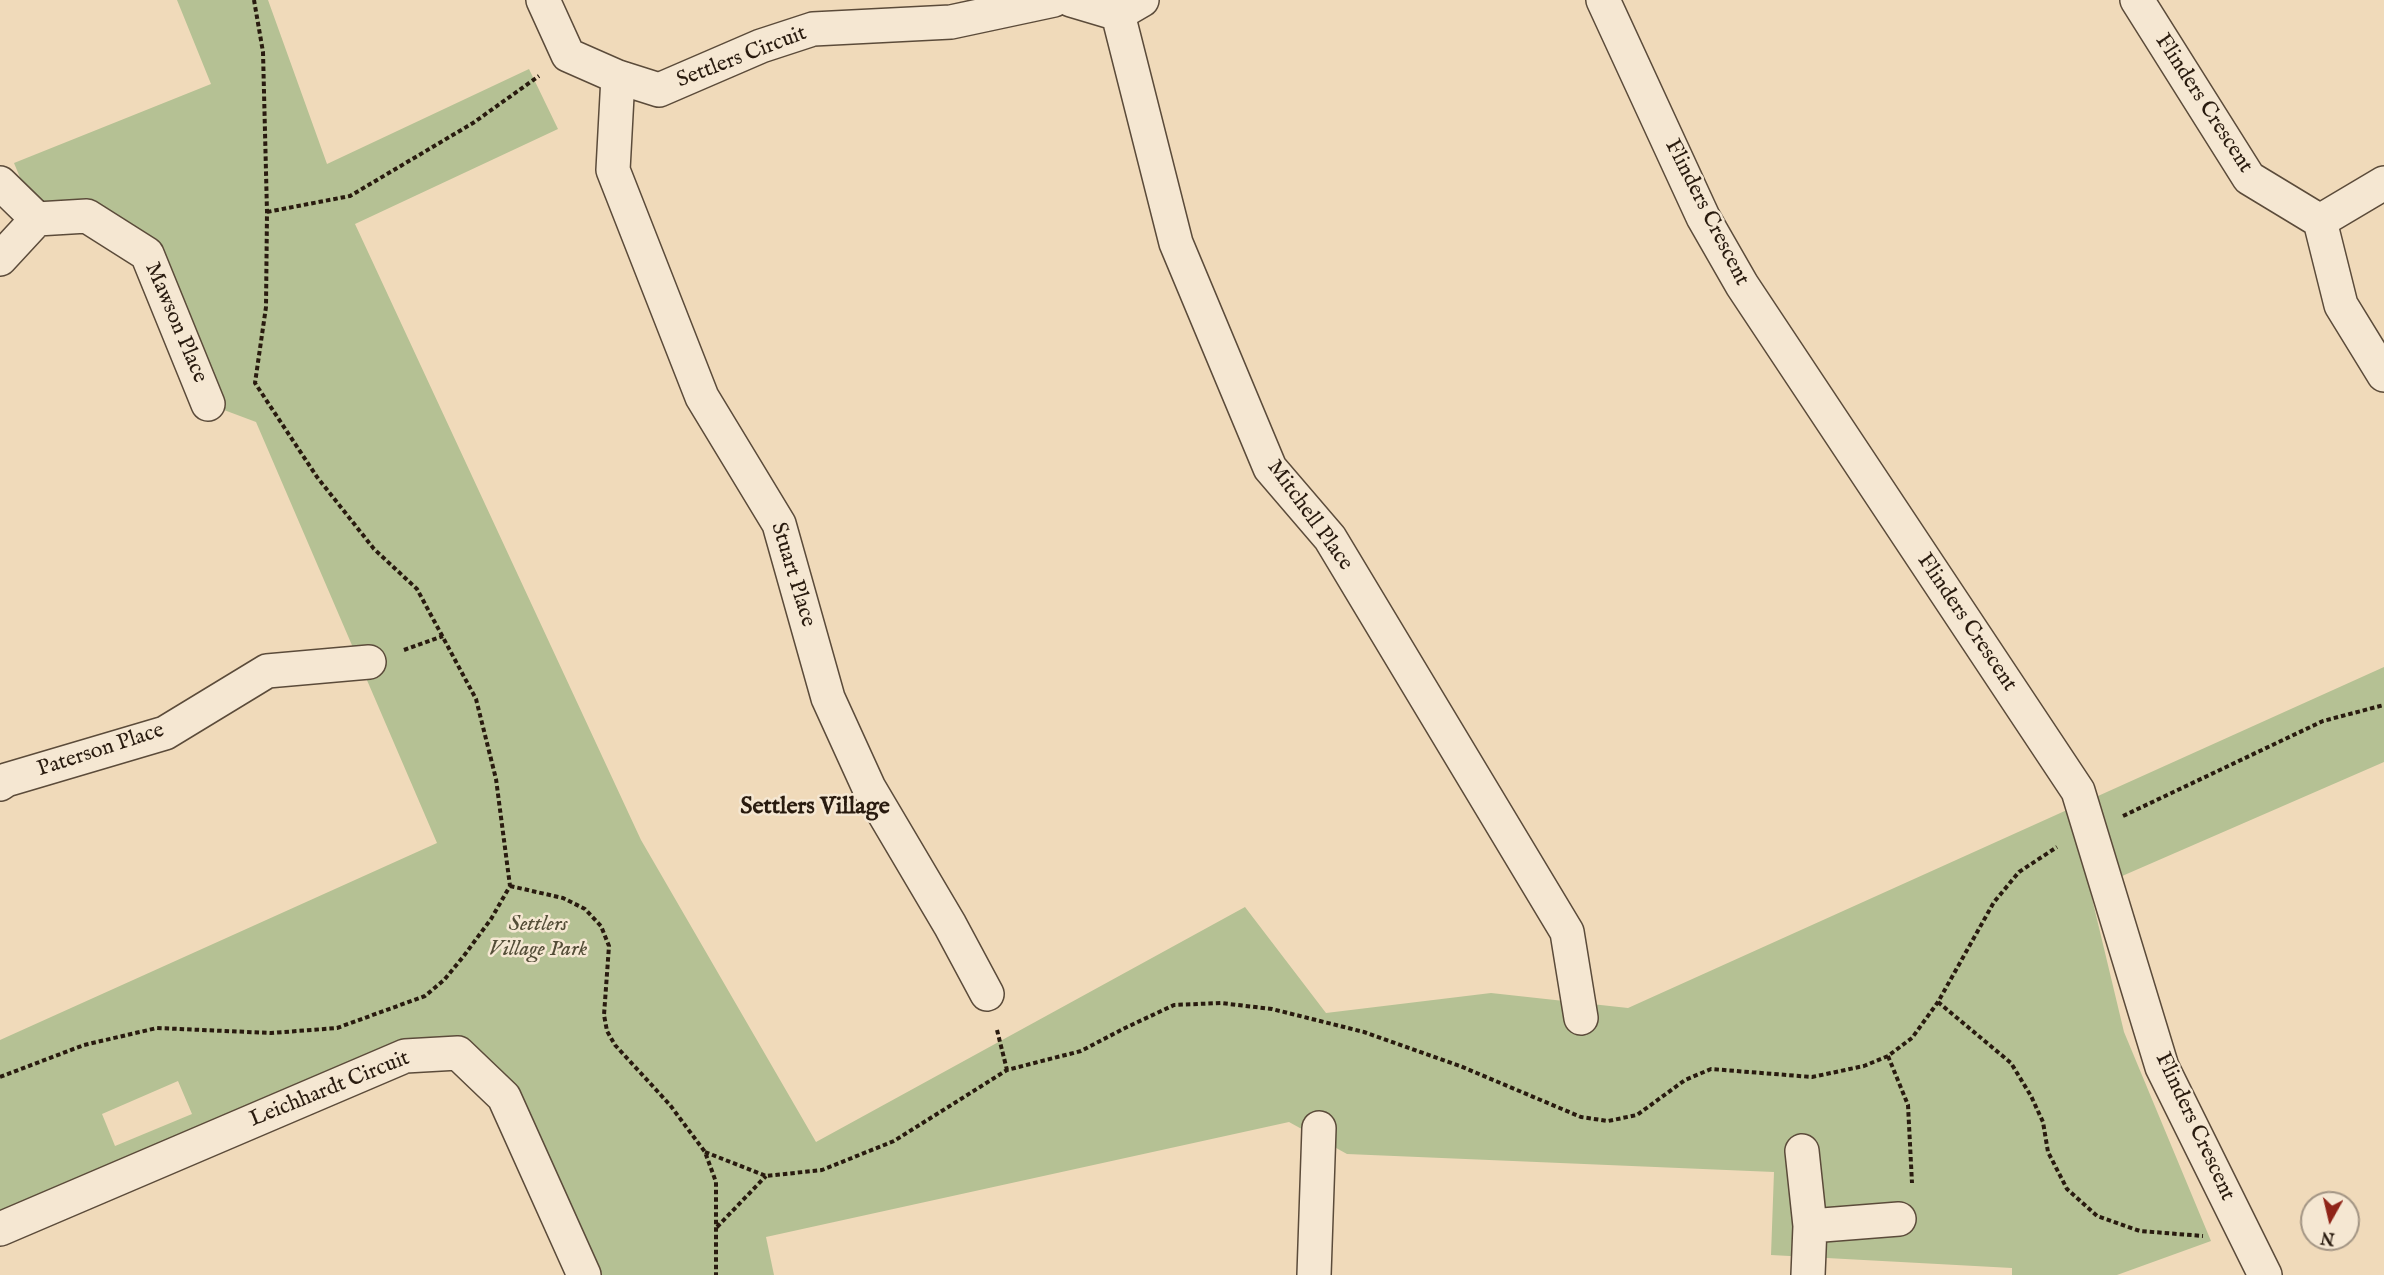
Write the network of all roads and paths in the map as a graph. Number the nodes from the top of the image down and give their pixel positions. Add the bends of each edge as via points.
1 (543, 0) edge
2 (1054, 0) edge
3 (1071, 0) edge
4 (1603, 0) edge
5 (2137, 0) edge
6 (1130, 7) edge
7 (568, 55) junction
8 (618, 77) junction
9 (0, 183) edge
10 (2384, 183) edge
11 (267, 212) dead end
12 (37, 219) junction
13 (2320, 221) junction
14 (0, 259) edge
15 (2384, 375) edge
16 (208, 404) dead end
17 (369, 662) dead end
18 (0, 784) edge
19 (510, 886) dead end
20 (987, 994) dead end
21 (1938, 1002) dead end
22 (1581, 1018) dead end
23 (1888, 1056) dead end
24 (1319, 1128) dead end
25 (1802, 1151) dead end
26 (766, 1176) dead end
27 (1899, 1219) joint
28 (1810, 1226) junction
29 (717, 1228) junction
30 (0, 1229) edge
31 (2246, 1235) junction
32 (585, 1275) edge
33 (716, 1275) edge
34 (1314, 1275) edge
35 (1808, 1275) edge
36 (2265, 1275) edge

1 - 7 street
2 - 8 street, Settlers Circuit via 951,22 813,29 761,46 660,90
3 - 6 street
4 - 31 street, Flinders Crescent via 1703,217 1742,285 2078,790 2162,1067
5 - 13 street, Flinders Crescent via 2249,178
6 - 22 street, Mitchell Place via 1176,243 1270,468 1330,538 1567,932
7 - 8 street, Settlers Circuit
7 - 11 path via 474,123 350,196
8 - 20 street, Stuart Place via 613,170 702,397 779,524 828,698 869,788
9 - 12 street
10 - 13 street
12 - 14 street
12 - 16 street, Mawson Place via 87,216 147,254
13 - 15 street via 2341,305
17 - 18 street, Paterson Place via 267,671 165,733
19 - 29 path via 563,898 585,909 601,926 609,946 604,1015 607,1031 705,1152 716,1182
21 - 31 path via 2011,1063 2043,1122 2048,1152 2067,1189 2097,1216 2140,1231 2183,1236
23 - 27 path via 1908,1105 1911,1137 1912,1205
24 - 34 street
25 - 28 street
26 - 29 path
27 - 28 street
28 - 35 street
29 - 33 path
30 - 32 street, Leichhardt Circuit via 405,1056 458,1053 504,1096
31 - 36 street, Flinders Crescent

